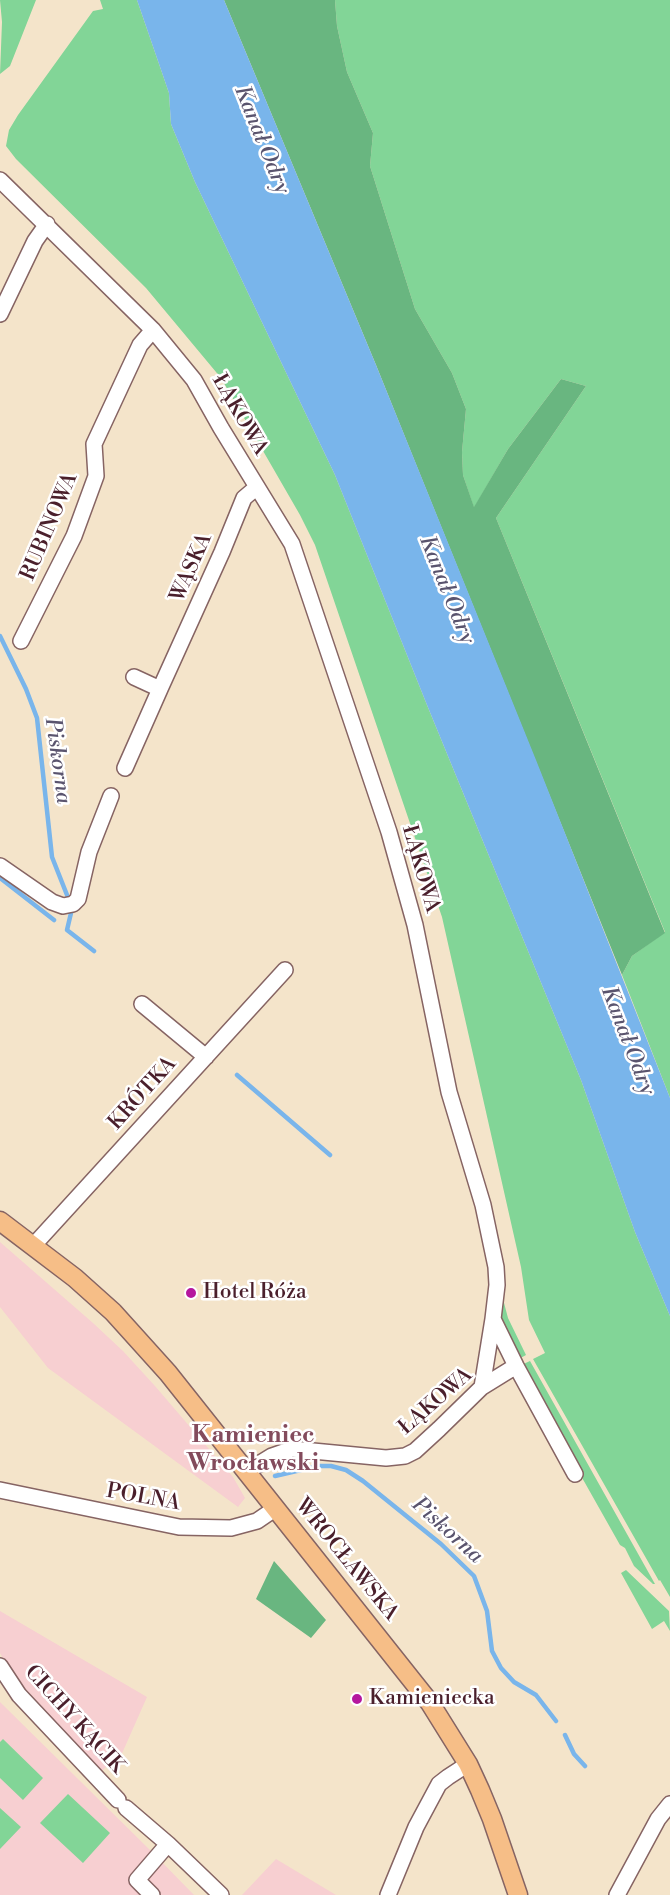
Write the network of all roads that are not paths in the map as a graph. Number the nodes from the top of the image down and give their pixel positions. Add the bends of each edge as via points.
1 (0, 180) edge
2 (47, 224) junction
3 (0, 314) edge
4 (153, 330) junction
5 (257, 487) junction
6 (21, 641) dead end
7 (134, 677) dead end
8 (160, 689) junction
9 (125, 768) dead end
10 (111, 796) dead end
11 (0, 866) edge
12 (285, 970) dead end
13 (142, 1004) dead end
14 (206, 1057) junction
15 (0, 1221) edge
16 (33, 1246) junction
17 (493, 1319) junction
18 (516, 1366) junction
19 (482, 1387) junction
20 (246, 1472) junction
21 (575, 1474) dead end
22 (0, 1490) edge
23 (276, 1508) junction
24 (0, 1666) edge
25 (468, 1764) junction
26 (670, 1804) edge
27 (168, 1844) junction
28 (152, 1895) edge
29 (221, 1895) edge
30 (388, 1895) edge
31 (518, 1895) edge
32 (617, 1895) edge

1 - 2 street, ŁĄKOWA
2 - 3 street
2 - 4 street, ŁĄKOWA
4 - 5 street, ŁĄKOWA via 194,380
4 - 6 street, RUBINOWA via 140,345 94,444 96,476 74,536
5 - 8 street, WĄSKA via 244,498
5 - 17 street, ŁĄKOWA via 292,544 389,832 415,926 449,1092 486,1215 496,1267
7 - 8 street
8 - 9 street, WĄSKA
10 - 11 street via 89,852 78,899 73,904 52,902
12 - 14 street, KRÓTKA
13 - 14 street
14 - 16 street, KRÓTKA
15 - 16 main road, WROCŁAWSKA
16 - 20 main road, WROCŁAWSKA via 113,1312 168,1373
17 - 18 street
17 - 19 street, ŁĄKOWA
18 - 19 street, ŁĄKOWA
18 - 21 street
19 - 20 street, ŁĄKOWA via 405,1456 386,1458 292,1449
20 - 23 main road, WROCŁAWSKA
22 - 23 street, POLNA via 179,1527 231,1528 257,1521
23 - 25 main road, WROCŁAWSKA via 430,1703
24 - 27 street, CICHY KĄCIK via 19,1695 122,1804
25 - 30 street via 440,1784 416,1827
25 - 31 main road, WROCŁAWSKA
26 - 32 street
27 - 28 street via 137,1880
27 - 29 street, CICHY KĄCIK

